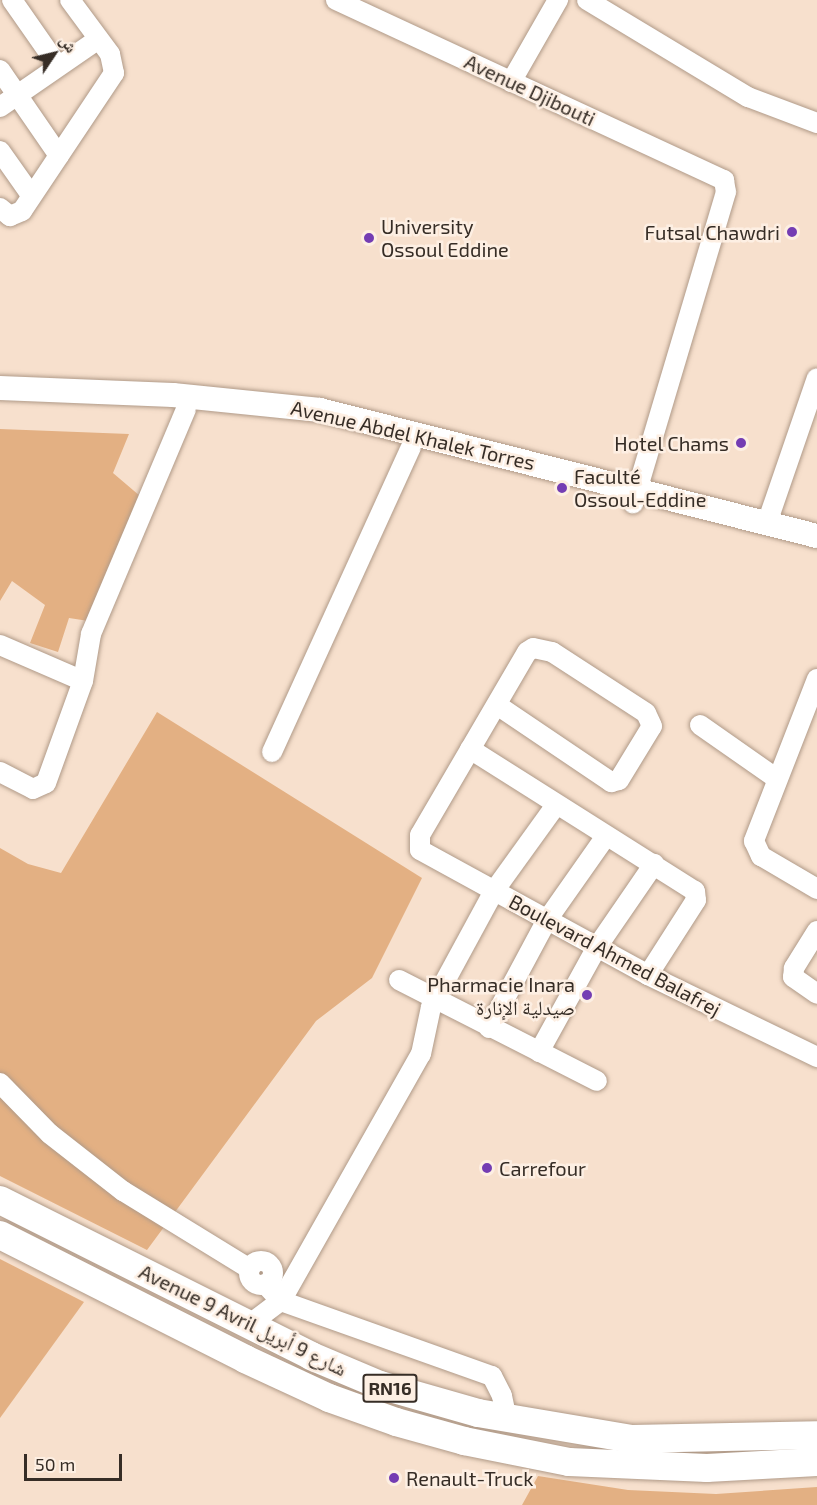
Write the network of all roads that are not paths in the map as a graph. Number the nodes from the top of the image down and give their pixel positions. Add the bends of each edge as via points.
1 (12, 0) edge
2 (70, 0) edge
3 (336, 0) edge
4 (558, 0) edge
5 (587, 0) edge
6 (97, 40) junction
7 (58, 66) junction
8 (0, 70) edge
9 (511, 82) junction
10 (17, 94) junction
11 (0, 106) edge
12 (817, 123) edge
13 (0, 152) edge
14 (59, 156) junction
15 (31, 195) junction
16 (0, 208) edge
17 (817, 378) edge
18 (0, 388) edge
19 (0, 402) edge
20 (186, 409) junction
21 (411, 447) junction
22 (635, 496) junction
23 (767, 523) junction
24 (817, 536) edge
25 (817, 550) edge
26 (0, 645) edge
27 (817, 679) edge
28 (83, 681) junction
29 (497, 705) junction
30 (700, 725) dead end
31 (470, 749) junction
32 (272, 752) dead end
33 (0, 772) edge
34 (777, 779) junction
35 (556, 805) junction
36 (606, 836) junction
37 (654, 864) junction
38 (817, 889) edge
39 (494, 891) junction
40 (547, 920) junction
41 (817, 931) edge
42 (597, 947) junction
43 (648, 975) junction
44 (399, 980) dead end
45 (817, 994) edge
46 (436, 998) junction
47 (489, 1028) junction
48 (539, 1052) junction
49 (817, 1057) edge
50 (597, 1081) dead end
51 (0, 1083) edge
52 (0, 1200) edge
53 (0, 1235) edge
54 (294, 1278) junction
55 (269, 1279) junction
56 (281, 1301) junction
57 (250, 1324) junction
58 (507, 1419) junction
59 (817, 1434) edge
60 (817, 1462) edge

1 - 7 street
2 - 6 street
3 - 9 street, Avenue Djibouti
4 - 9 street
5 - 12 street via 748,97
6 - 7 street
6 - 14 street via 110,54 114,73
7 - 10 street
8 - 10 street
9 - 22 street, Avenue Djibouti via 724,180 726,192
10 - 11 street
10 - 14 street
13 - 15 street
14 - 15 street
15 - 16 street via 17,214 5,216
17 - 23 street
18 - 22 main road, Avenue Abdel Khalek Torres via 173,395 299,407
19 - 20 main road, Avenue Abdel Khalek Torres
20 - 21 main road, Avenue Abdel Khalek Torres via 284,418
20 - 28 street via 91,634
21 - 22 main road, Avenue Abdel Khalek Torres
21 - 32 street
22 - 23 main road, Avenue Abdel Khalek Torres
22 - 25 main road, Avenue Abdel Khalek Torres
23 - 24 main road, Avenue Abdel Khalek Torres
26 - 28 street
27 - 34 street
28 - 33 street via 46,783 33,789
29 - 29 street via 610,782 619,780 652,726 646,713 545,647 527,652
29 - 31 street
30 - 34 street
31 - 35 street
31 - 39 street, Boulevard Ahmed Balafrej via 420,835 418,846 424,854
34 - 38 street via 754,837 755,846 761,856
35 - 36 street
35 - 39 street
36 - 37 street
36 - 40 street
37 - 42 street
37 - 43 street via 694,889 697,897
39 - 40 street, Boulevard Ahmed Balafrej
39 - 46 street
40 - 42 street, Boulevard Ahmed Balafrej
40 - 47 street
41 - 45 street via 793,972 797,982
42 - 43 street, Boulevard Ahmed Balafrej
42 - 48 street
43 - 49 street, Boulevard Ahmed Balafrej
44 - 46 street
46 - 47 street
46 - 54 street via 421,1054
47 - 48 street
48 - 50 street
51 - 55 street via 51,1134 123,1191 250,1269 255,1283
52 - 57 highway, Avenue 9 Avril شارع 9 أبريل / RN16
53 - 60 highway, Avenue 9 Avril شارع 9 أبريل / RN16 via 330,1398 430,1432 570,1462 706,1468
54 - 55 street
54 - 56 street
55 - 56 street
56 - 57 street
56 - 58 street via 492,1376
57 - 58 highway, Avenue 9 Avril شارع 9 أبريل / RN16 via 380,1385
58 - 59 highway, Avenue 9 Avril شارع 9 أبريل / RN16 via 632,1439

